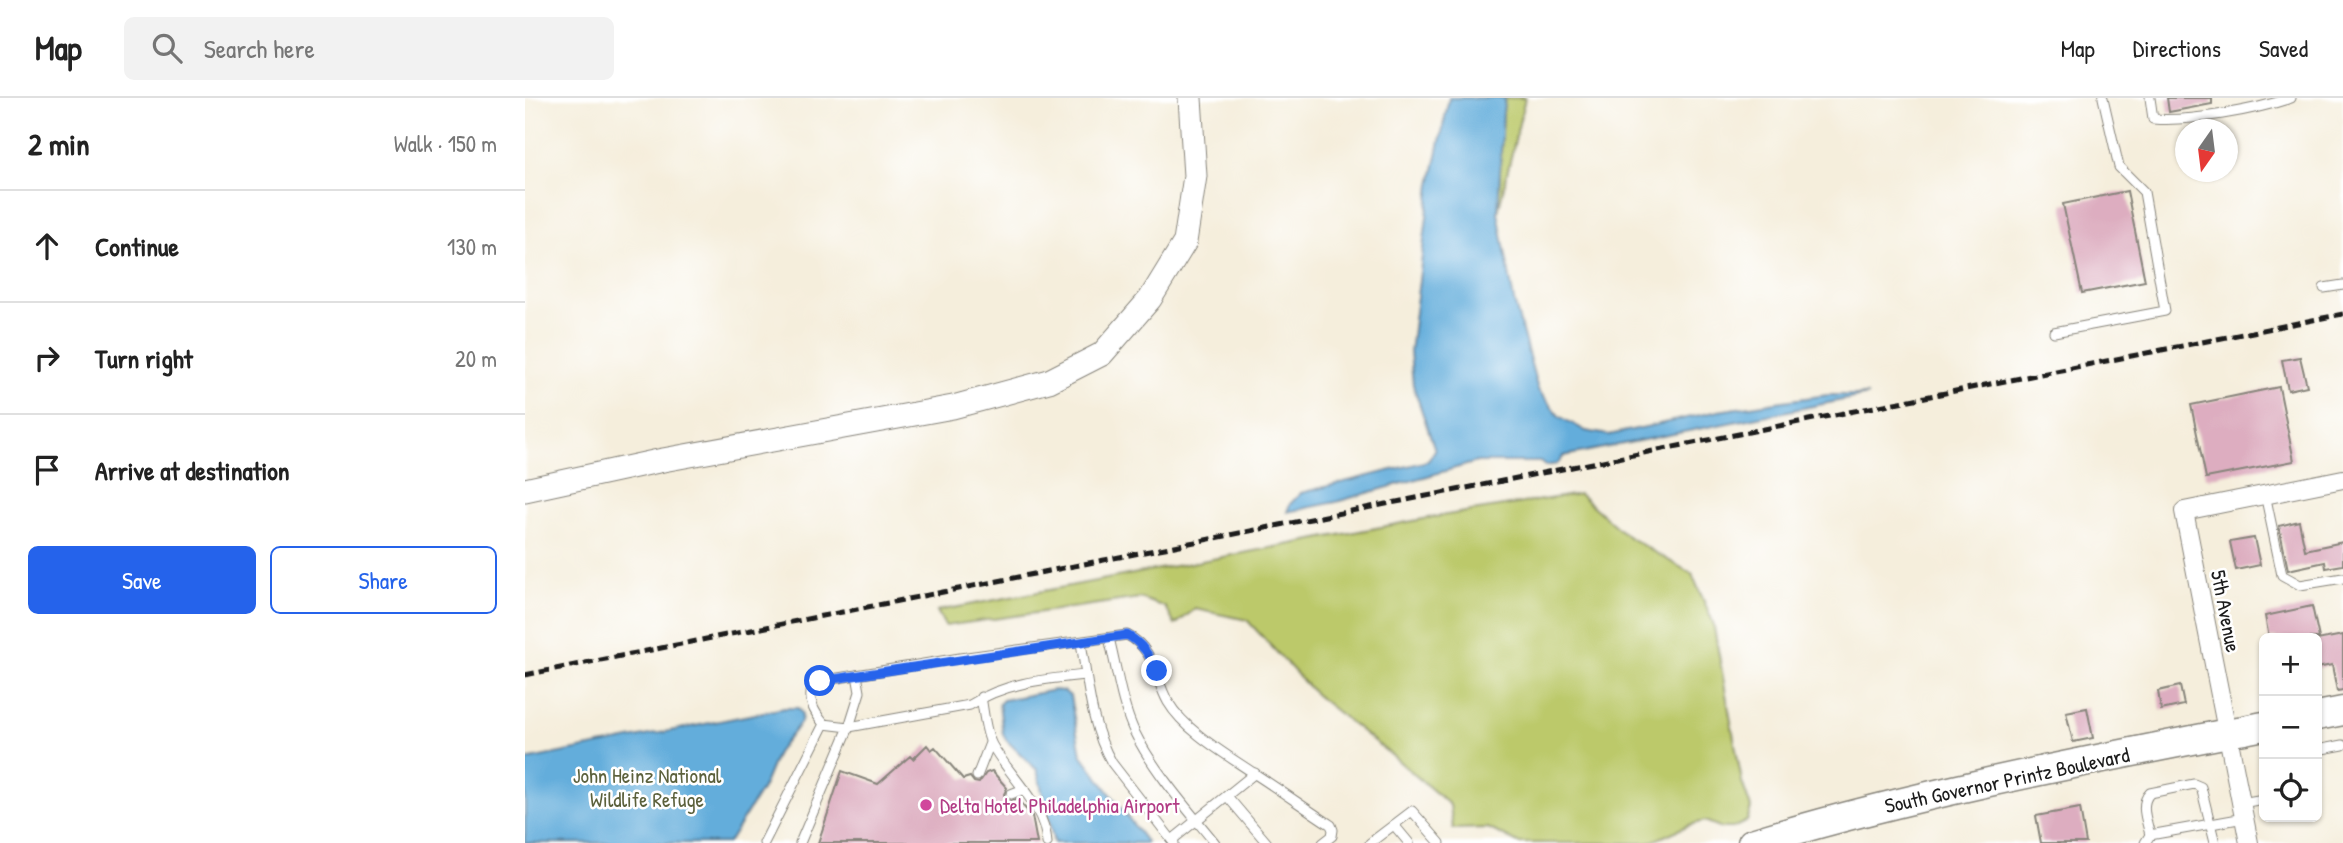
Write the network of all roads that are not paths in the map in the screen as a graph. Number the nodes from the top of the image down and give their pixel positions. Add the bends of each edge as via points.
1 (1190, 98) edge
2 (2103, 98) edge
3 (2150, 98) edge
4 (2291, 98) edge
5 (2343, 285) edge
6 (2324, 288) dead end
7 (2054, 332) dead end
8 (2343, 479) edge
9 (525, 490) edge
10 (2265, 494) junction
11 (2343, 578) edge
12 (1109, 638) junction
13 (1080, 643) junction
14 (857, 675) junction
15 (1086, 675) junction
16 (981, 697) junction
17 (2343, 711) edge
18 (2322, 715) edge
19 (824, 724) junction
20 (849, 727) junction
21 (2259, 727) edge
22 (2227, 734) junction
23 (990, 743) junction
24 (2343, 745) edge
25 (2322, 749) edge
26 (1255, 774) junction
27 (977, 776) dead end
28 (1024, 789) junction
29 (1011, 794) dead end
30 (1227, 796) junction
31 (2259, 802) edge
32 (2243, 811) junction
33 (1197, 820) junction
34 (2212, 824) junction
35 (1394, 825) junction
36 (2148, 839) edge
37 (1173, 842) edge
38 (1761, 842) edge
39 (764, 843) edge
40 (800, 843) edge
41 (1047, 843) edge
42 (1215, 843) edge
43 (1267, 843) edge
44 (1324, 843) edge
45 (1370, 843) edge
46 (1409, 843) edge
47 (1440, 843) edge
48 (2215, 843) edge
49 (2249, 843) edge

1 - 9 street via 1195,176 1185,242 1150,299 1102,354 1049,382 953,407
2 - 7 lane via 2119,167 2144,192 2165,311
3 - 4 lane via 2153,119 2170,120
5 - 6 lane
8 - 10 street
10 - 11 lane via 2282,575 2300,584
10 - 22 street, 5th Avenue via 2184,510
12 - 13 lane
12 - 26 lane via 1127,635 1139,641 1168,702 1182,719
12 - 33 lane via 1135,733
13 - 14 lane
13 - 15 lane
14 - 19 lane via 813,685 810,699
14 - 20 lane via 860,692
15 - 16 lane via 1021,682
15 - 37 lane via 1104,749
16 - 20 lane via 969,705
16 - 23 lane
17 - 18 main road
19 - 20 lane
19 - 39 lane
20 - 40 lane
21 - 22 main road, South Governor Printz Boulevard
22 - 32 street, 5th Avenue
22 - 38 main road, South Governor Printz Boulevard via 1960,788
23 - 27 lane
23 - 28 lane
24 - 25 lane
26 - 30 lane
26 - 44 lane via 1331,825 1332,836
28 - 29 lane
28 - 41 lane via 1046,829
30 - 33 lane
30 - 43 lane
31 - 32 lane
32 - 34 lane
32 - 49 street, 5th Avenue
33 - 37 lane
33 - 42 lane
34 - 36 lane
34 - 36 lane via 2201,787 2175,786 2145,797
34 - 48 lane
35 - 45 lane
35 - 46 lane
35 - 47 lane via 1412,811

